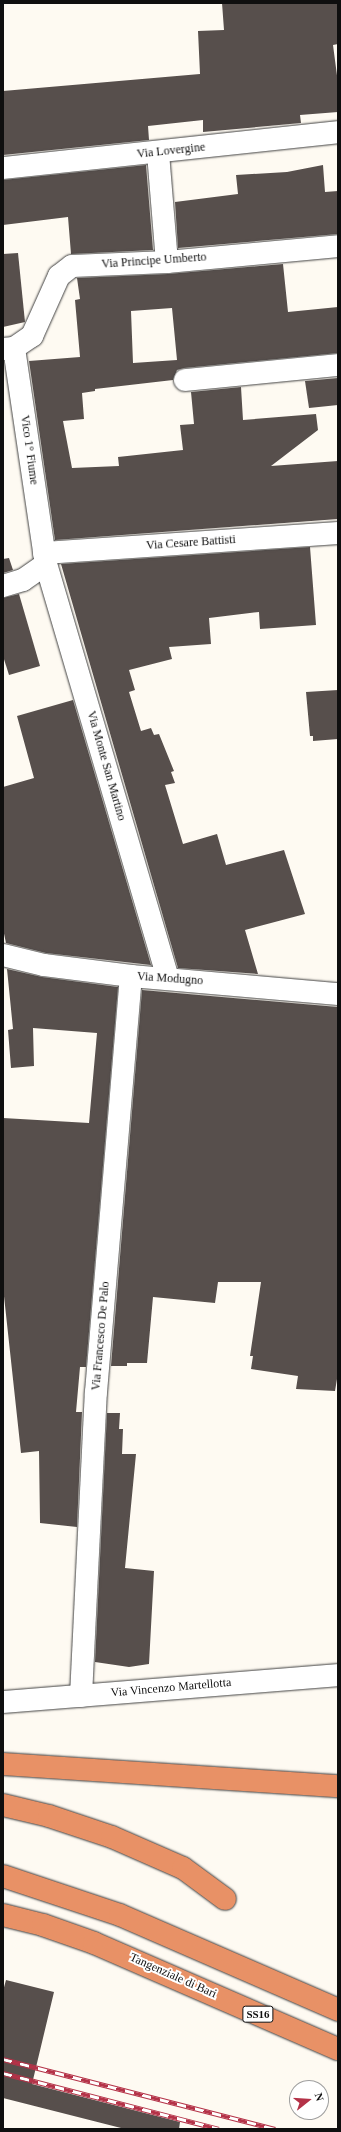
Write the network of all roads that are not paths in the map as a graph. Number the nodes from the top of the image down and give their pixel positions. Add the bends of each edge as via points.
1 (338, 132) edge
2 (158, 153) junction
3 (3, 168) edge
4 (338, 246) edge
5 (167, 262) junction
6 (9, 348) edge
7 (338, 365) edge
8 (185, 380) dead end
9 (338, 533) edge
10 (45, 559) junction
11 (3, 586) edge
12 (3, 956) edge
13 (131, 976) junction
14 (168, 978) junction
15 (338, 994) edge
16 (338, 1674) edge
17 (81, 1696) junction
18 (3, 1702) edge
19 (3, 1764) edge
20 (305, 1785) junction
21 (338, 1786) edge
22 (338, 1798) edge
23 (3, 1805) edge
24 (3, 1876) edge
25 (225, 1899) dead end
26 (3, 1915) edge
27 (338, 2010) edge
28 (338, 2049) edge

1 - 2 street, Via Lovergine
2 - 3 street, Via Lovergine
2 - 5 street
4 - 5 street, Via Principe Umberto
5 - 6 street, Via Principe Umberto via 72,266 59,276 32,336
6 - 10 street, Vico 1° Fiume
7 - 8 street
9 - 10 street, Via Cesare Battisti
10 - 11 street via 23,580
10 - 14 street, Via Monte San Martino
12 - 13 street, Via Modugno via 44,965
13 - 14 street, Via Modugno
13 - 17 street, Via Francesco De Palo via 96,1392
14 - 15 street, Via Modugno
16 - 17 street, Via Vincenzo Martellotta
17 - 18 street, Via Vincenzo Martellotta
19 - 20 highway
20 - 21 highway
20 - 22 highway
23 - 25 highway via 49,1816 112,1837 183,1868
24 - 27 highway via 120,1915
26 - 28 highway, Tangenziale di Bari / SS16 via 70,1934 178,1978

